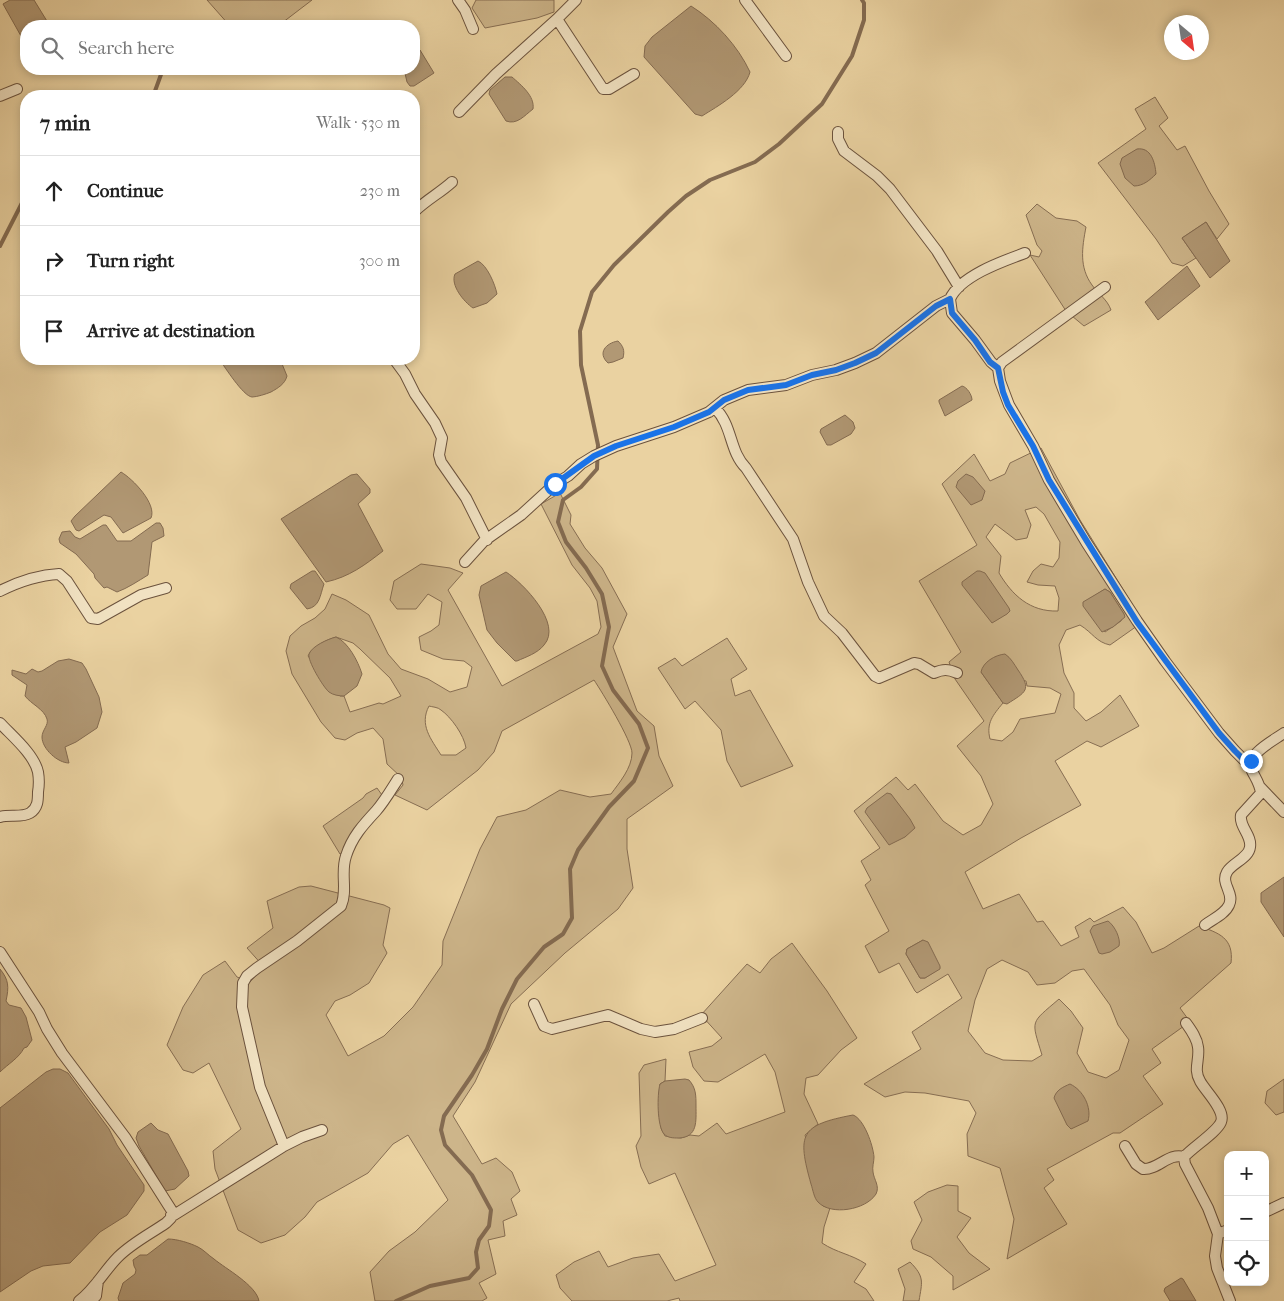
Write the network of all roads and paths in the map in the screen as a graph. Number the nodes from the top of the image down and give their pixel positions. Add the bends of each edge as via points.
1 (458, 0) edge
2 (576, 0) edge
3 (745, 0) edge
4 (557, 19) junction
5 (473, 29) dead end
6 (786, 56) dead end
7 (634, 74) dead end
8 (17, 89) dead end
9 (0, 96) edge
10 (459, 112) dead end
11 (838, 132) dead end
12 (452, 182) dead end
13 (420, 206) edge
14 (1025, 253) dead end
15 (958, 287) junction
16 (1105, 287) dead end
17 (950, 299) junction
18 (398, 365) edge
19 (998, 368) junction
20 (715, 408) junction
21 (486, 540) junction
22 (465, 562) dead end
23 (166, 588) dead end
24 (0, 592) edge
25 (957, 673) dead end
26 (0, 723) edge
27 (1284, 733) edge
28 (1250, 766) junction
29 (398, 779) dead end
30 (1260, 787) junction
31 (1284, 812) edge
32 (0, 817) edge
33 (1205, 925) dead end
34 (0, 952) edge
35 (534, 1004) dead end
36 (702, 1018) dead end
37 (1186, 1023) dead end
38 (322, 1130) dead end
39 (284, 1146) junction
40 (1125, 1146) dead end
41 (1184, 1157) junction
42 (1284, 1203) edge
43 (1269, 1210) edge
44 (171, 1216) junction
45 (1223, 1232) edge
46 (99, 1280) junction
47 (79, 1301) edge
48 (91, 1301) edge
49 (1230, 1301) edge

1 - 5 street
2 - 4 street
3 - 6 street
4 - 7 street via 604,89
4 - 10 street
8 - 9 street
11 - 15 street via 844,151 890,190 937,250
12 - 13 street
14 - 15 street
15 - 17 street
16 - 19 street
17 - 19 street via 952,313
17 - 20 street via 936,306 876,353 855,363 786,385 748,390 724,400
18 - 21 street via 435,423 442,438 441,462 466,498
19 - 28 street via 1008,405 1086,542 1160,654 1219,733
20 - 21 street via 674,427 594,456
20 - 25 street via 727,425 740,462 793,539 824,616 842,633 875,676 879,678 914,664 934,673 942,669
21 - 22 street
23 - 24 street via 141,595 98,619 91,618 59,574 44,575
26 - 32 street via 24,748 38,772 38,802 30,813
27 - 28 street via 1254,756
28 - 30 street
29 - 39 street via 351,843 345,857 341,906 257,968 243,983 242,1007 260,1087
30 - 31 street
30 - 33 street via 1261,794 1241,815 1250,848 1227,870 1225,881 1230,894 1229,905
34 - 44 street via 62,1053 125,1137 169,1204
35 - 36 street via 544,1026 552,1029 608,1015 655,1032 674,1029
37 - 41 street via 1198,1045 1197,1074 1222,1114 1222,1121
38 - 39 street
39 - 44 street
40 - 41 street via 1143,1169 1178,1155
41 - 45 street
42 - 43 street
44 - 46 street via 166,1223 129,1246
45 - 49 street via 1215,1256
46 - 47 street
46 - 48 street via 96,1296

